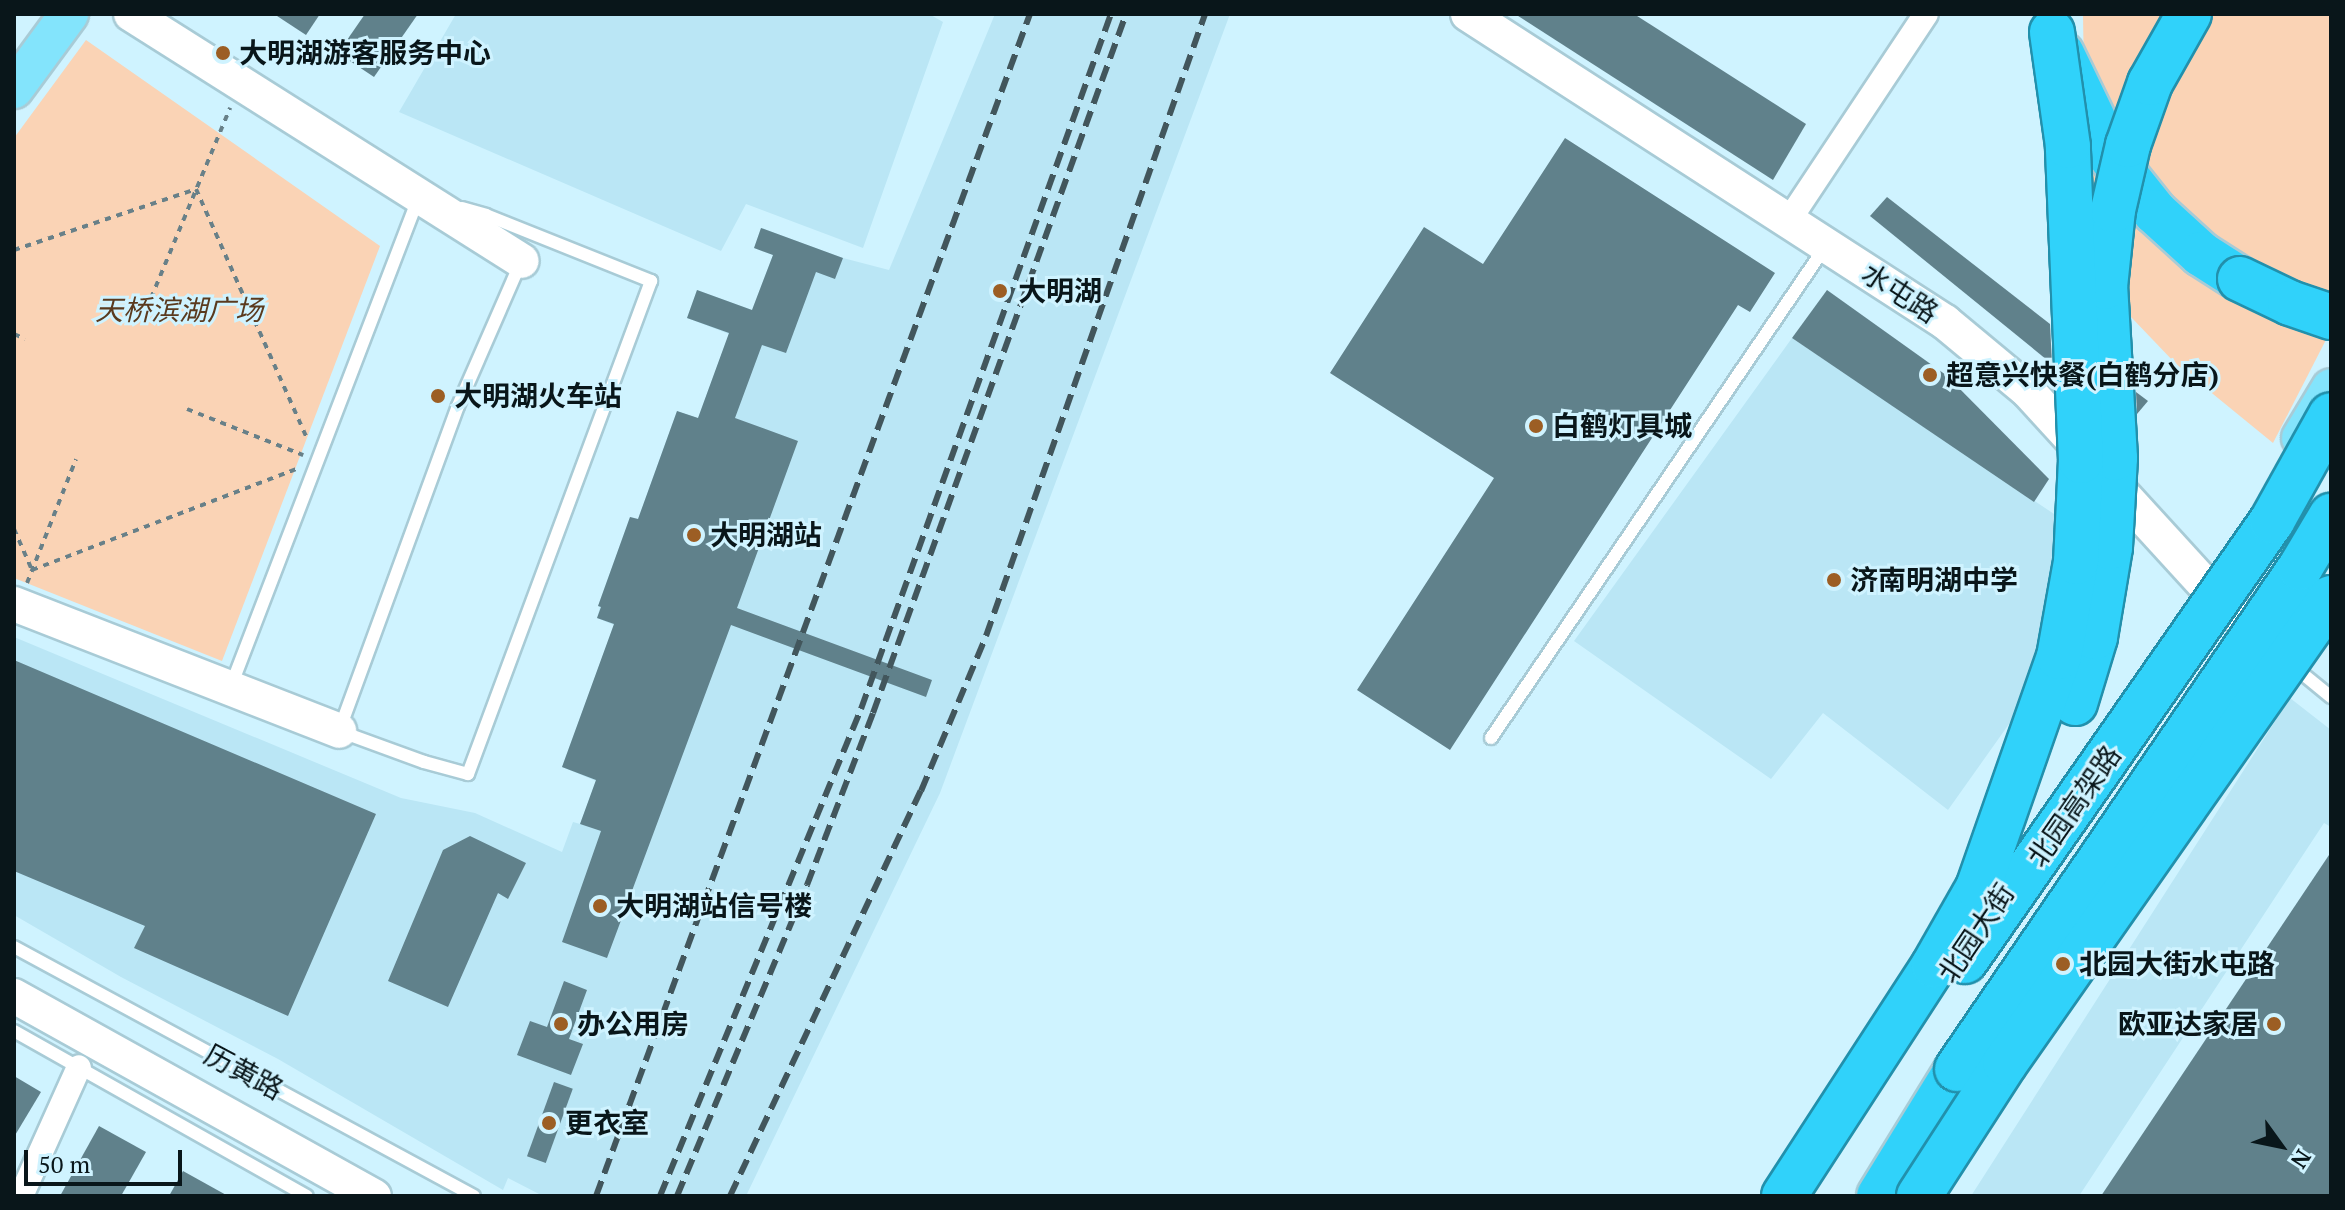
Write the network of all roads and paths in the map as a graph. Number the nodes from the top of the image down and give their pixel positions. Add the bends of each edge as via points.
1 (69, 14) edge
2 (131, 14) edge
3 (1468, 14) edge
4 (1926, 14) edge
5 (2189, 14) edge
6 (2052, 23) edge
7 (240, 83) junction
8 (14, 89) edge
9 (196, 189) junction
10 (419, 197) junction
11 (1789, 220) junction
12 (1827, 245) junction
13 (14, 250) edge
14 (522, 261) joint
15 (151, 298) dead end
16 (2331, 317) edge
17 (14, 334) edge
18 (25, 339) dead end
19 (2331, 388) edge
20 (187, 409) dead end
21 (2331, 415) edge
22 (76, 459) dead end
23 (318, 461) junction
24 (2331, 516) edge
25 (14, 529) edge
26 (2316, 562) edge
27 (32, 570) junction
28 (2206, 586) junction
29 (2331, 598) edge
30 (16, 605) edge
31 (2271, 647) junction
32 (231, 688) junction
33 (2331, 697) edge
34 (339, 731) junction
35 (1491, 738) dead end
36 (2220, 754) junction
37 (1978, 888) junction
38 (2120, 898) junction
39 (14, 947) edge
40 (14, 996) edge
41 (14, 1031) edge
42 (79, 1067) junction
43 (1957, 1069) junction
44 (21, 1196) edge
45 (307, 1196) edge
46 (374, 1196) edge
47 (474, 1196) edge
48 (1784, 1196) edge
49 (1804, 1196) edge
50 (1814, 1196) edge
51 (1879, 1196) edge
52 (1898, 1196) edge
53 (1919, 1196) edge

1 - 8 main road
2 - 7 street
3 - 11 street, 水屯路
4 - 11 street
5 - 37 highway, bridge via 2150,83 2113,210 2105,287 2115,458 2110,547 2095,637 2041,788
6 - 16 highway, bridge via 2089,118 2112,158 2155,212 2201,254 2240,279
6 - 37 highway, bridge via 2069,174 2081,461 2076,562 2059,657
7 - 9 path
7 - 10 street
9 - 13 path
9 - 15 path
9 - 23 path
10 - 14 street
10 - 23 lane
10 - 34 lane via 486,215 651,281 468,774
11 - 12 street, 水屯路
12 - 28 street, 水屯路 via 1945,322 2028,391
12 - 35 lane
14 - 34 lane via 458,406
17 - 18 path
19 - 28 main road, 北园大街
20 - 23 path
21 - 50 highway, 北园高架路, bridge via 2272,521 1919,1028
22 - 27 path
23 - 27 path
23 - 32 lane
24 - 26 highway, 北园高架路, bridge
25 - 27 path
26 - 31 main road
26 - 36 highway, bridge
26 - 43 highway, 北园高架路, bridge
27 - 30 path
28 - 31 street, 水屯路
28 - 49 main road, 北园大街
29 - 36 highway, bridge
30 - 32 street
31 - 33 lane
31 - 52 main road via 2055,953
32 - 34 street
36 - 38 highway, bridge
37 - 48 highway, bridge
38 - 43 highway, bridge
38 - 53 highway, bridge
39 - 47 lane, 历黄路
40 - 46 street, 历黄路
41 - 42 lane
42 - 44 street
42 - 45 lane
43 - 51 highway, 北园高架路

